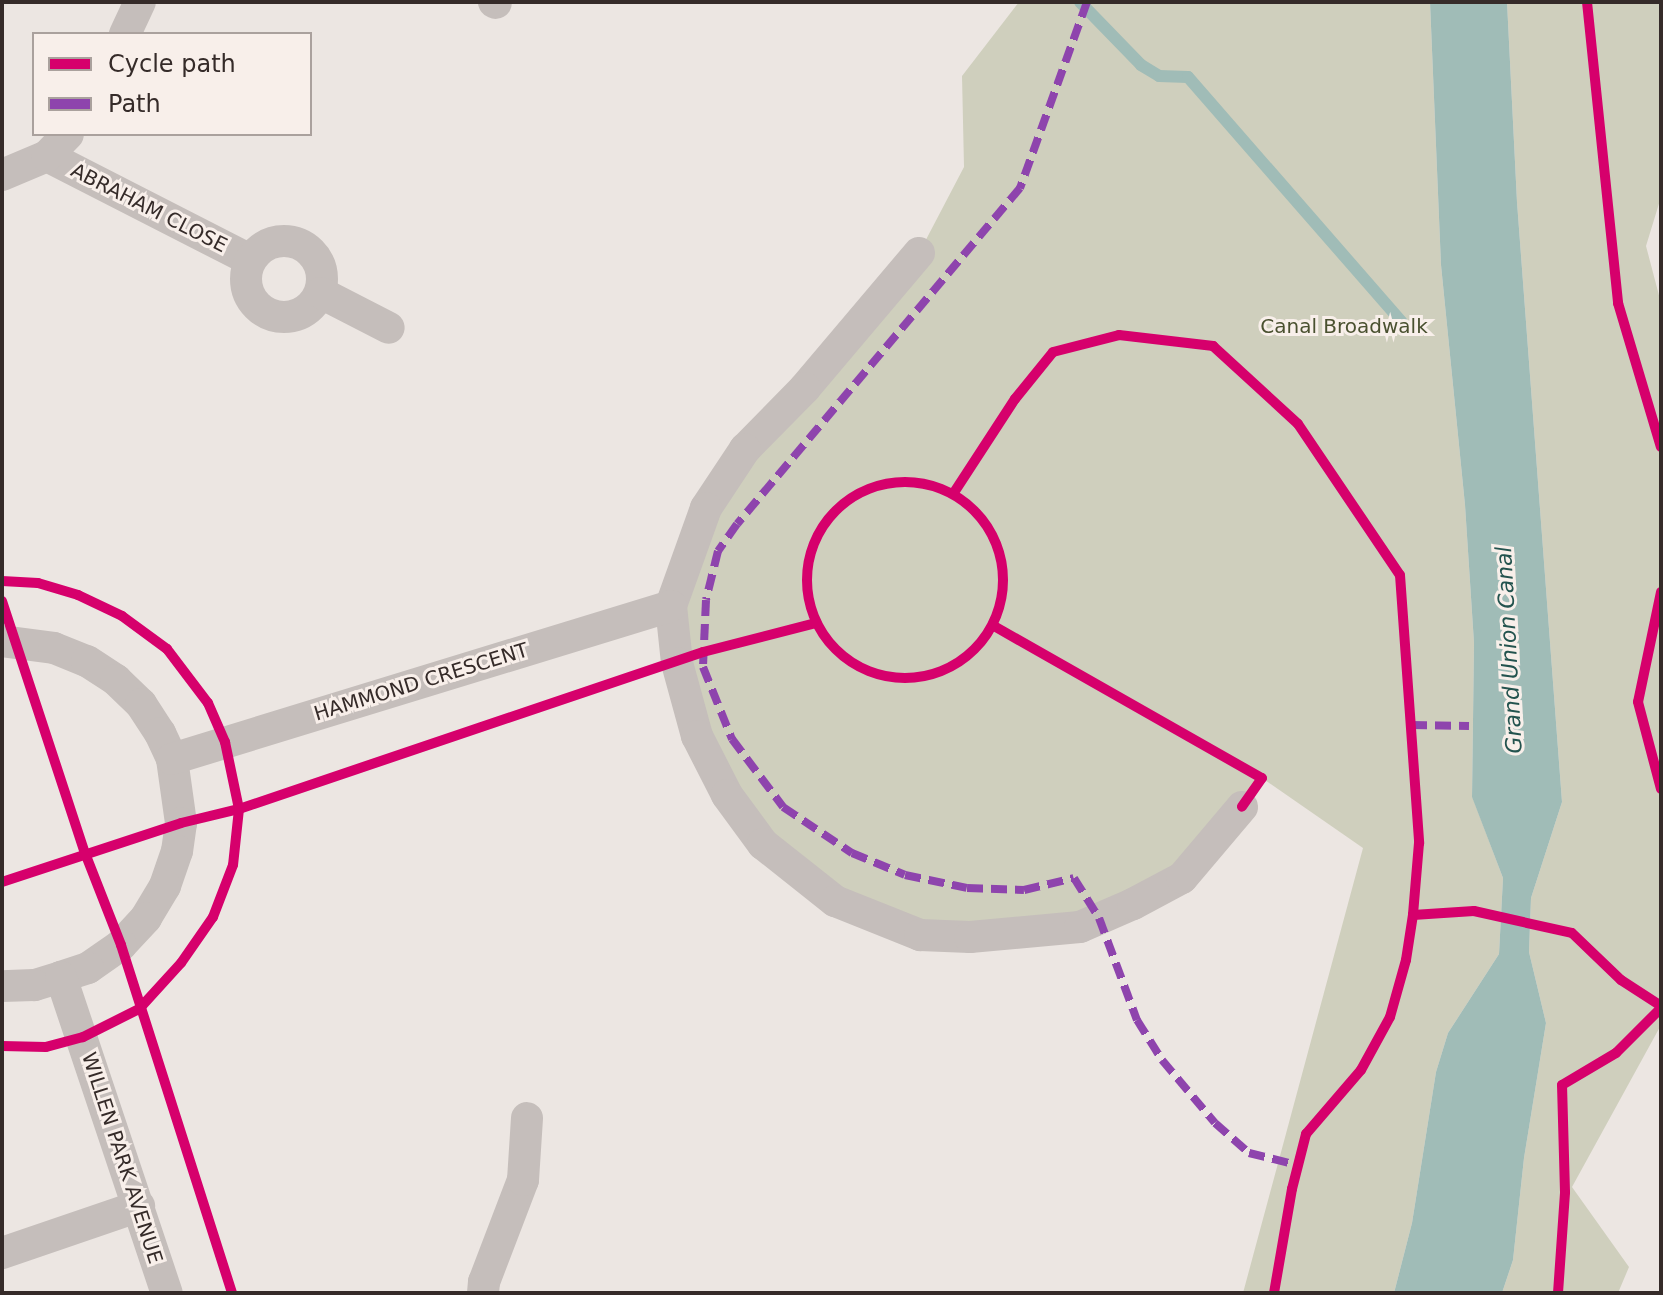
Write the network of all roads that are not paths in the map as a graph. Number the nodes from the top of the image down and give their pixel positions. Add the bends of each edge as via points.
1 (140, 2) edge
2 (126, 32) edge
3 (58, 145) edge
4 (2, 175) edge
5 (919, 253) dead end
6 (250, 260) junction
7 (321, 293) junction
8 (389, 328) dead end
9 (671, 606) junction
10 (2, 641) edge
11 (172, 759) junction
12 (1242, 807) dead end
13 (61, 977) junction
14 (2, 986) edge
15 (527, 1118) dead end
16 (139, 1206) junction
17 (2, 1253) edge
18 (167, 1293) edge
19 (483, 1293) edge

1 - 2 street
3 - 4 street, ABRAHAM CLOSE
3 - 6 street, ABRAHAM CLOSE
5 - 9 street via 805,388 745,449 706,508
6 - 7 street, ABRAHAM CLOSE via 270,243 295,242 316,257
6 - 7 street, ABRAHAM CLOSE via 246,285 257,307 268,314 293,317
7 - 8 street
9 - 11 street, HAMMOND CRESCENT
9 - 12 street via 677,663 697,736 727,795 763,844 835,901 920,935 1022,935 1080,927 1182,878
10 - 11 street via 54,648 116,680 141,704
11 - 13 street via 181,823 165,886 121,945 88,968
13 - 14 street
13 - 16 street, WILLEN PARK AVENUE
15 - 19 street via 523,1180
16 - 17 street
16 - 18 street, WILLEN PARK AVENUE

